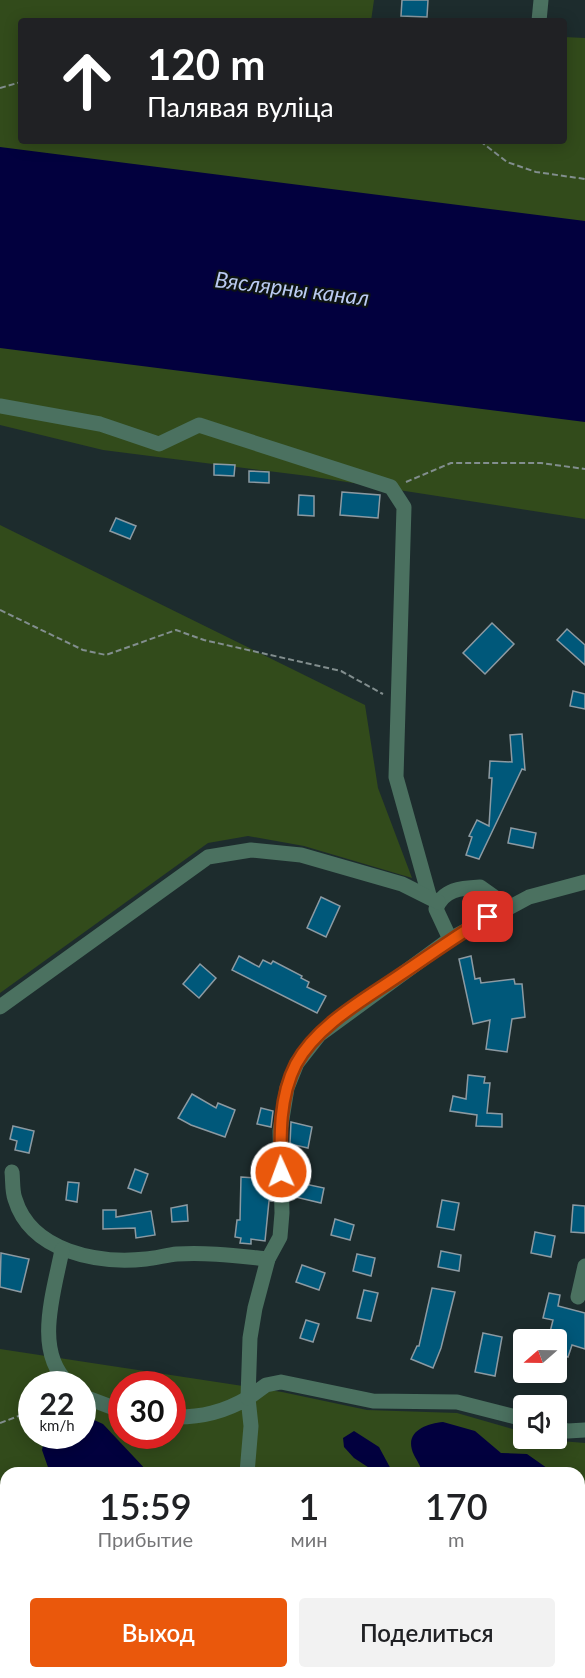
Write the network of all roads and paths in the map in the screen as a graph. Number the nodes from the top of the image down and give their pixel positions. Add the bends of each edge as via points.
1 (541, 0) edge
2 (539, 18) edge
3 (18, 82) edge
4 (0, 88) edge
5 (484, 144) edge
6 (585, 179) edge
7 (0, 406) edge
8 (585, 469) edge
9 (391, 488) junction
10 (0, 610) edge
11 (396, 701) junction
12 (585, 882) edge
13 (434, 898) junction
14 (507, 906) junction
15 (450, 939) junction
16 (0, 1007) edge
17 (12, 1172) dead end
18 (62, 1250) junction
19 (268, 1259) junction
20 (585, 1266) edge
21 (578, 1297) dead end
22 (55, 1371) edge
23 (249, 1398) junction
24 (18, 1416) edge
25 (513, 1416) edge
26 (186, 1418) edge
27 (0, 1423) edge
28 (585, 1430) edge
29 (567, 1431) edge
30 (248, 1467) edge

1 - 2 street
3 - 4 path
5 - 6 path via 507,162 536,172
7 - 9 street via 100,424 159,444 199,425
8 - 9 path via 541,463 451,463
9 - 11 street via 404,507
10 - 11 path via 83,650 105,655 176,630 340,671
11 - 13 street via 396,777
12 - 14 street
13 - 14 street via 480,887
13 - 15 street
13 - 16 street via 402,884 301,855 251,850 208,857
14 - 15 street
15 - 19 street via 319,1035 297,1063 286,1088 280,1131 280,1237
17 - 18 street via 14,1198 23,1217 35,1232
18 - 19 street via 106,1259 187,1254
18 - 22 street via 49,1328 49,1354
19 - 23 street via 250,1338
20 - 21 street
23 - 25 street via 266,1385 281,1382 373,1401 457,1402
23 - 26 street via 227,1410
23 - 30 street
24 - 27 path
28 - 29 street

